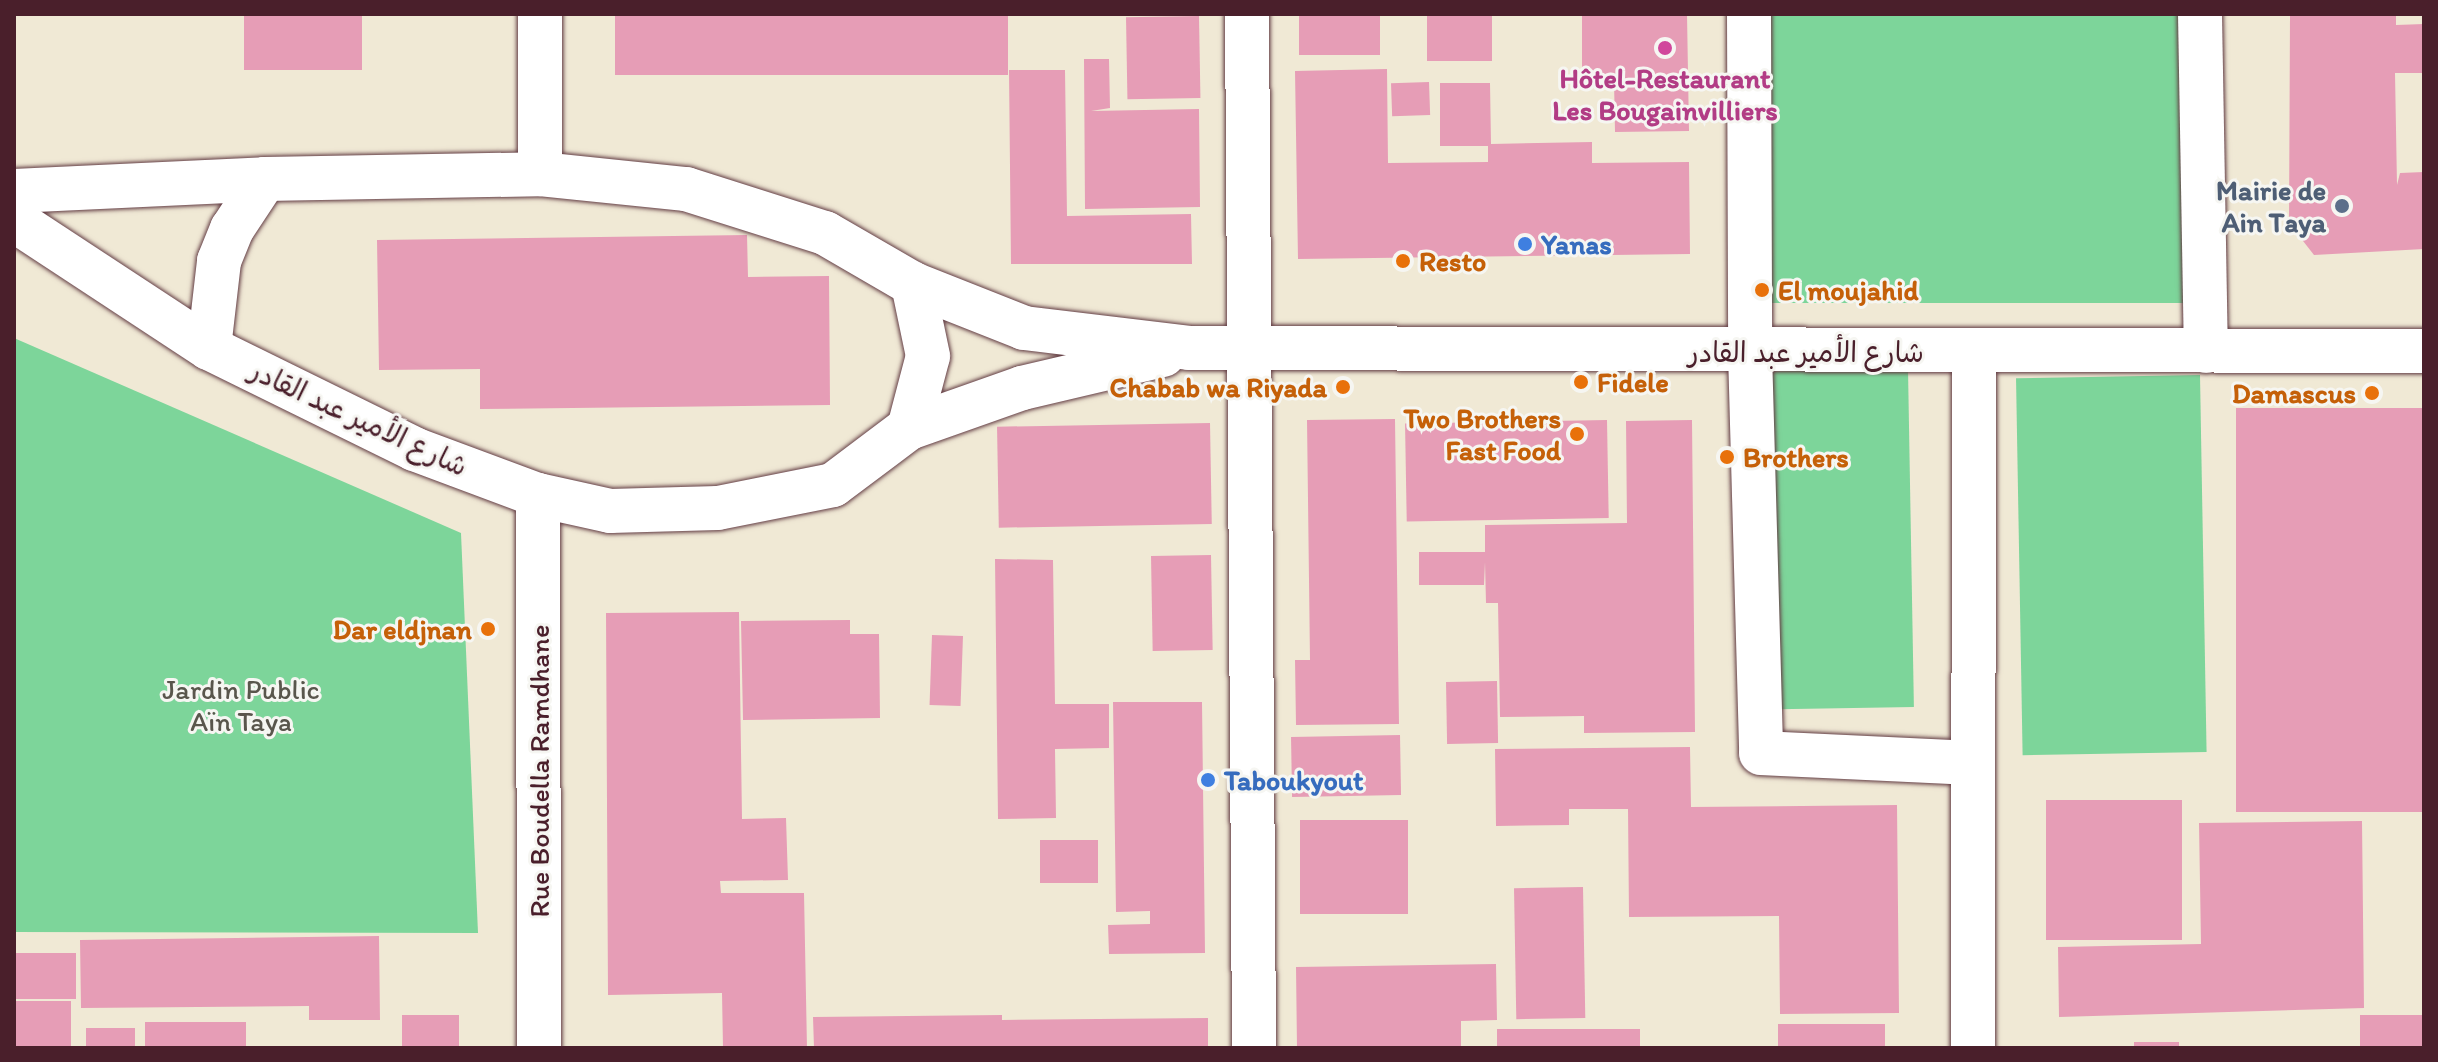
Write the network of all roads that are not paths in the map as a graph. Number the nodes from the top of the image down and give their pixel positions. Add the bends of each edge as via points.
1 (540, 14) edge
2 (1247, 14) edge
3 (1749, 14) edge
4 (2200, 14) edge
5 (540, 174) junction
6 (265, 179) junction
7 (14, 191) edge
8 (14, 220) edge
9 (913, 284) junction
10 (209, 348) junction
11 (1189, 348) junction
12 (1249, 349) junction
13 (1974, 351) junction
14 (2206, 351) junction
15 (2424, 351) edge
16 (1750, 352) junction
17 (909, 428) junction
18 (538, 495) junction
19 (1972, 763) junction
20 (539, 1048) edge
21 (1254, 1048) edge
22 (1973, 1048) edge

1 - 5 main road
2 - 12 main road
3 - 16 main road
4 - 14 main road
5 - 6 main road, شارع الأمير عبد القادر
5 - 9 main road, شارع الأمير عبد القادر via 686,189 825,233
6 - 7 main road, شارع الأمير عبد القادر
6 - 10 main road via 232,229 219,261
8 - 10 main road, شارع الأمير عبد القادر
9 - 11 main road, شارع الأمير عبد القادر via 1024,328
9 - 17 main road via 928,356
10 - 18 main road, شارع الأمير عبد القادر via 414,449
11 - 12 main road, شارع الأمير عبد القادر
11 - 17 main road, شارع الأمير عبد القادر via 1022,388
12 - 16 main road, شارع الأمير عبد القادر
12 - 21 main road
13 - 14 main road, شارع الأمير عبد القادر
13 - 16 main road, شارع الأمير عبد القادر
13 - 19 main road
14 - 15 main road, شارع الأمير عبد القادر
16 - 19 main road via 1761,753
17 - 18 main road, شارع الأمير عبد القادر via 833,485 718,508 610,511
18 - 20 main road, Rue Boudella Ramdhane
19 - 22 main road

